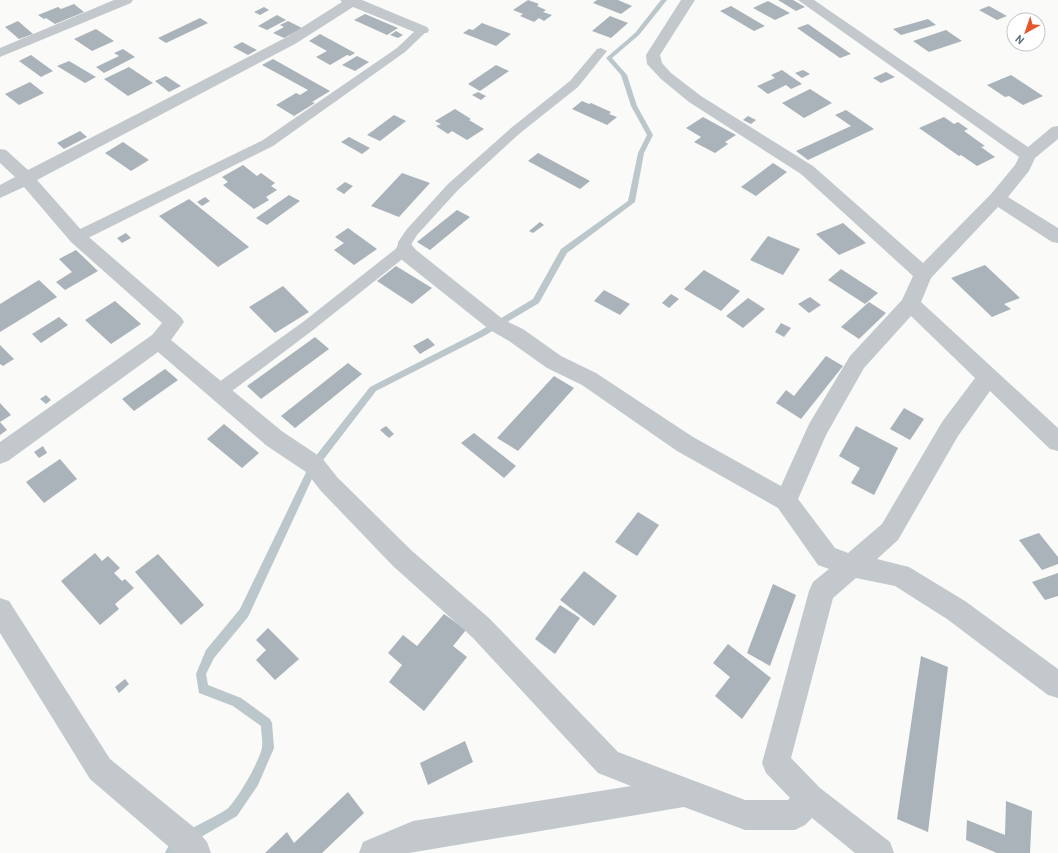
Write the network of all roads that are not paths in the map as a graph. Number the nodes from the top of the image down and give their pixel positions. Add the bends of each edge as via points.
1 (126, 0) edge
2 (688, 0) edge
3 (805, 0) edge
4 (351, 1) edge
5 (422, 30) joint
6 (601, 51) dead end
7 (0, 53) edge
8 (1058, 131) edge
9 (0, 154) edge
10 (1028, 155) junction
11 (27, 179) junction
12 (0, 192) edge
13 (997, 198) junction
14 (77, 237) junction
15 (1058, 237) edge
16 (405, 249) junction
17 (923, 274) junction
18 (910, 304) junction
19 (159, 341) junction
20 (988, 376) junction
21 (218, 392) junction
22 (1058, 442) edge
23 (0, 454) edge
24 (786, 501) junction
25 (851, 565) junction
26 (0, 610) edge
27 (1058, 685) edge
28 (684, 792) junction
29 (810, 798) junction
30 (196, 853) edge
31 (374, 853) edge
32 (878, 853) edge

1 - 7 street
2 - 17 street via 653,55 655,64 695,99 807,170
3 - 10 street
4 - 5 street
4 - 11 street via 290,41
5 - 14 lane via 400,50 268,143
6 - 16 lane via 574,84 515,131 453,187 412,232 405,242
8 - 10 street
9 - 11 street
10 - 13 street via 1023,167
11 - 12 street
11 - 14 street
13 - 15 street
13 - 17 street
14 - 19 street via 157,304 174,322
16 - 21 lane via 308,326
16 - 24 street via 446,286 496,325 516,335 554,362 588,379 685,444
17 - 18 street
18 - 20 street
18 - 24 street via 857,362 817,431
19 - 21 street
19 - 23 street
20 - 22 street
20 - 25 street via 950,429 890,532
21 - 28 street via 275,439 314,464 329,484 402,558 481,628 608,763
24 - 25 street via 827,557
25 - 27 street via 900,575 956,610
25 - 29 street via 822,591 776,763
26 - 30 street via 100,769 185,840
28 - 29 street via 745,815 795,814
28 - 31 street via 413,836
29 - 32 street

